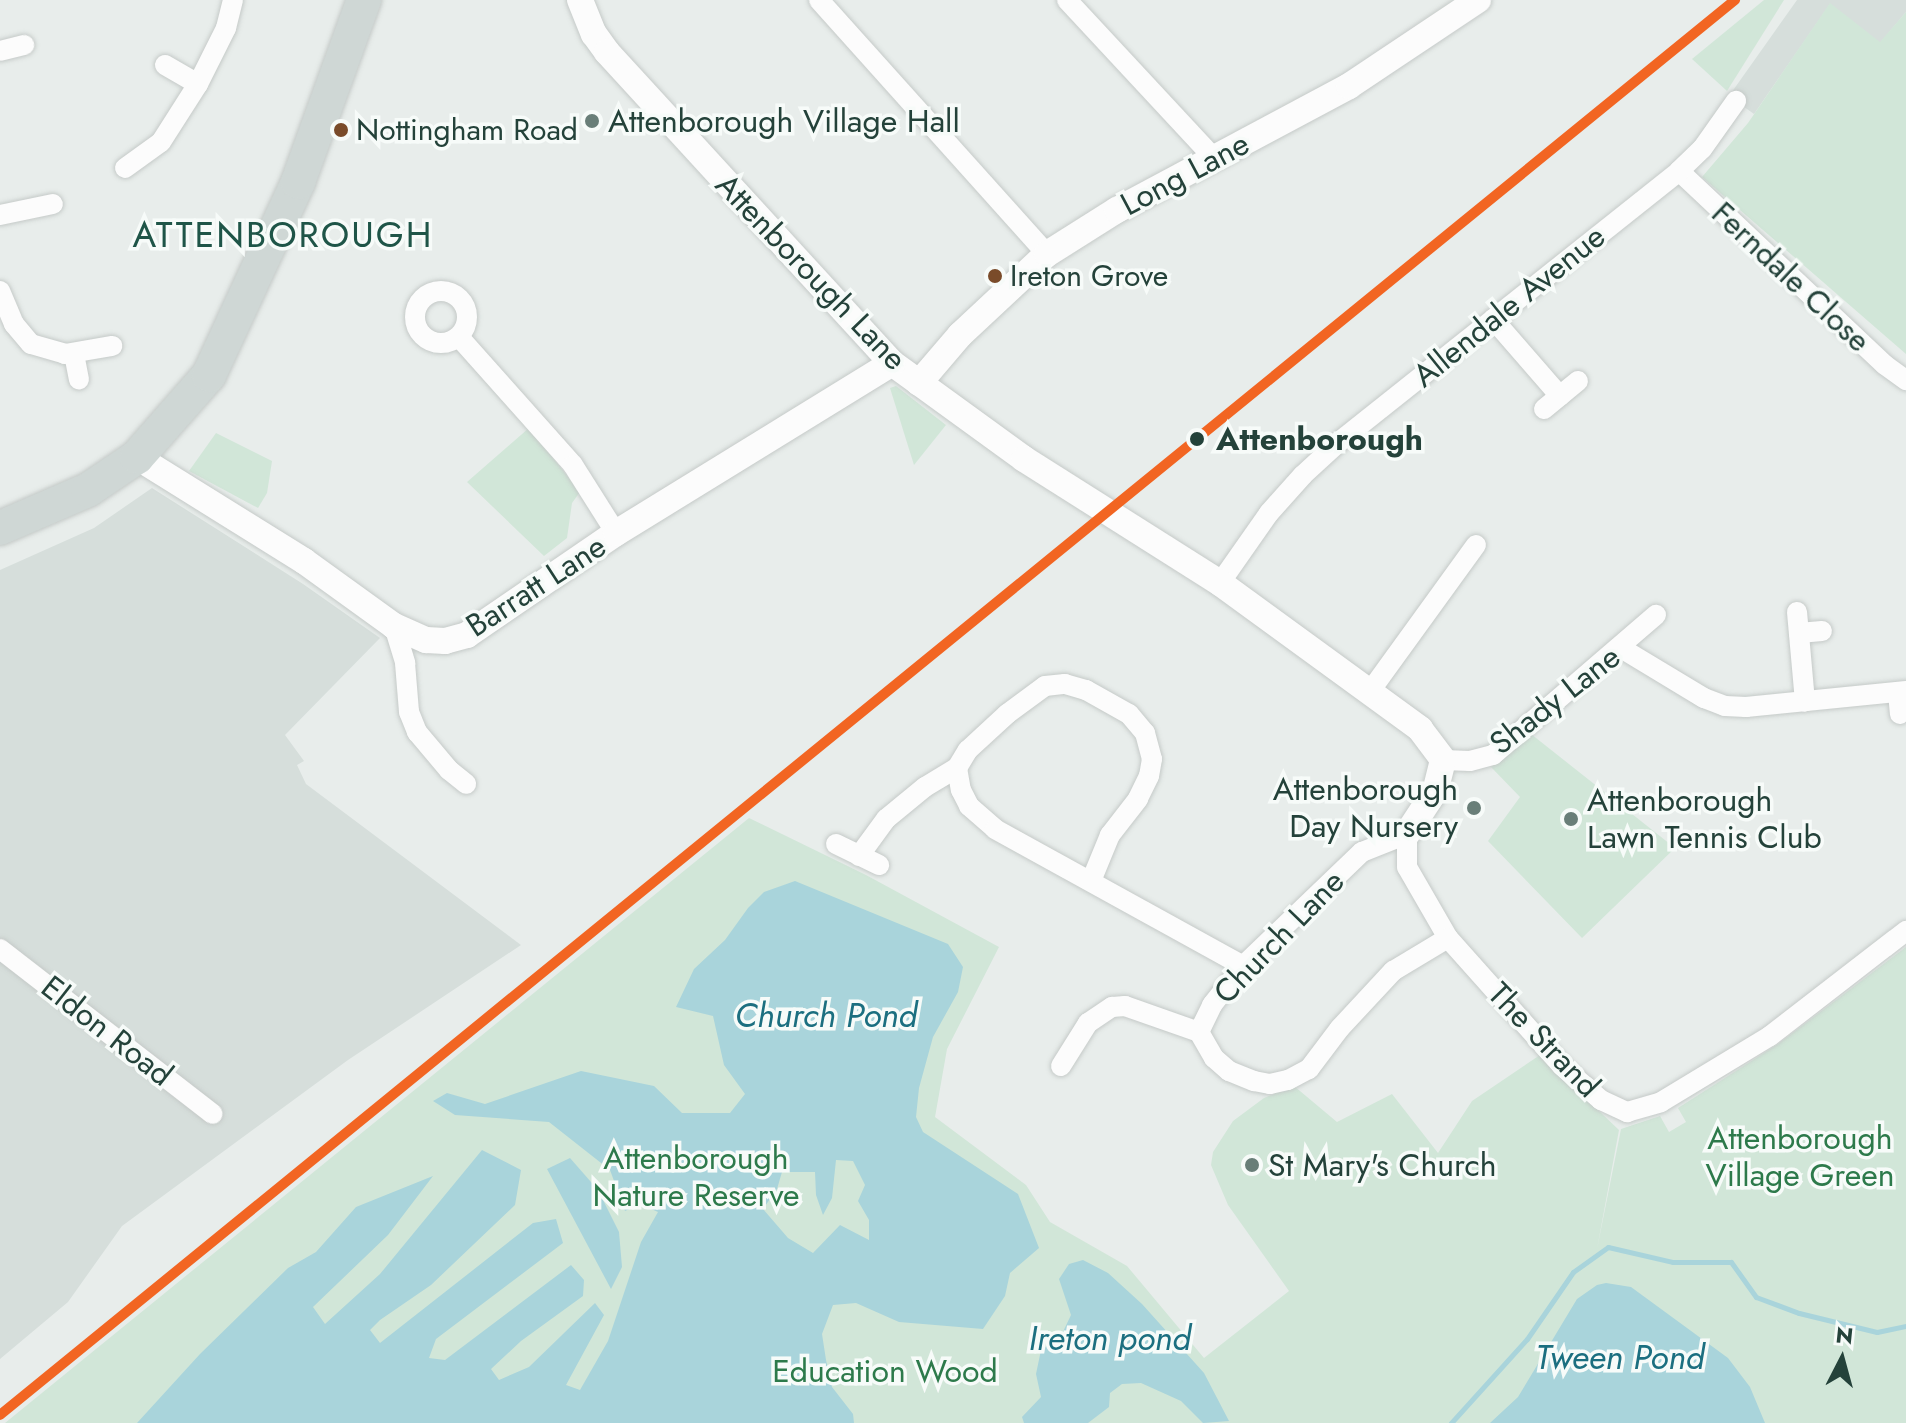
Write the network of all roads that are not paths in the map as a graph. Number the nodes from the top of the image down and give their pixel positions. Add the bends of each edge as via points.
1 (233, 0) edge
2 (364, 0) edge
3 (580, 0) edge
4 (819, 0) edge
5 (1067, 0) edge
6 (1477, 0) edge
7 (24, 45) dead end
8 (0, 51) edge
9 (165, 65) dead end
10 (198, 84) junction
11 (1736, 101) dead end
12 (1214, 158) junction
13 (125, 168) dead end
14 (1679, 171) junction
15 (53, 204) dead end
16 (0, 215) edge
17 (1047, 254) junction
18 (0, 291) edge
19 (4, 314) edge
20 (1493, 319) junction
21 (459, 337) dead end
22 (112, 346) dead end
23 (74, 354) junction
24 (892, 363) junction
25 (79, 380) dead end
26 (1906, 380) edge
27 (1578, 381) dead end
28 (919, 383) junction
29 (137, 457) junction
30 (0, 528) edge
31 (616, 533) junction
32 (1475, 554) dead end
33 (1220, 583) junction
34 (1656, 615) dead end
35 (394, 626) junction
36 (1822, 631) dead end
37 (426, 640) junction
38 (1621, 648) junction
39 (405, 663) junction
40 (1371, 690) junction
41 (1902, 691) edge
42 (1805, 702) junction
43 (1900, 714) dead end
44 (1443, 760) junction
45 (957, 768) junction
46 (466, 784) dead end
47 (1407, 834) junction
48 (836, 844) dead end
49 (859, 856) junction
50 (879, 865) dead end
51 (1091, 881) junction
52 (1906, 931) edge
53 (1448, 938) junction
54 (0, 949) edge
55 (1243, 966) junction
56 (1199, 1032) junction
57 (1061, 1066) dead end
58 (213, 1114) dead end

1 - 10 street via 226,28
2 - 29 main road via 298,182 219,359 189,402
3 - 24 street, Attenborough Lane via 607,52
4 - 17 street
5 - 12 street
6 - 12 street, Long Lane via 1374,71
7 - 8 street
9 - 10 street
10 - 13 street via 161,142
11 - 14 street, Allendale Avenue
12 - 17 street, Long Lane
14 - 20 street, Allendale Avenue
14 - 26 street, Ferndale Close
15 - 16 street
17 - 28 street, Long Lane
18 - 19 street
19 - 23 street via 31,344
20 - 27 street via 1552,402
20 - 33 street, Allendale Avenue via 1303,475
21 - 31 street via 573,465
22 - 23 street
23 - 25 street
24 - 28 street, Attenborough Lane
24 - 31 street, Barratt Lane
28 - 33 street, Attenborough Lane via 1024,459
29 - 30 main road via 88,490
29 - 35 street, Barratt Lane via 304,561
31 - 37 street, Barratt Lane via 467,635
32 - 40 street
33 - 40 street, Attenborough Lane
34 - 38 street, Shady Lane
35 - 37 street, Barratt Lane
35 - 39 street
36 - 42 street via 1798,622
37 - 39 street
38 - 42 street via 1725,706
38 - 44 street, Shady Lane via 1493,755
39 - 46 street via 409,712 417,732
40 - 44 street, Attenborough Lane via 1420,729
41 - 42 street
41 - 43 street
44 - 47 street via 1435,791
45 - 49 street via 886,819
45 - 51 street via 969,806 995,829
45 - 51 street via 968,750 1045,686 1086,690 1129,714 1145,733 1152,759 1149,776 1110,835
47 - 53 street, The Strand via 1407,867
47 - 55 street, Church Lane via 1362,852
48 - 49 street
49 - 50 street
51 - 55 street
52 - 53 street, The Strand via 1770,1036 1661,1102 1627,1112 1601,1100 1562,1066
53 - 56 street, Church Lane via 1393,971 1309,1069 1288,1080 1270,1084 1229,1071
54 - 58 street, Eldon Road
55 - 56 street, Church Lane via 1212,1005
56 - 57 street via 1125,1006 1112,1007 1088,1023

